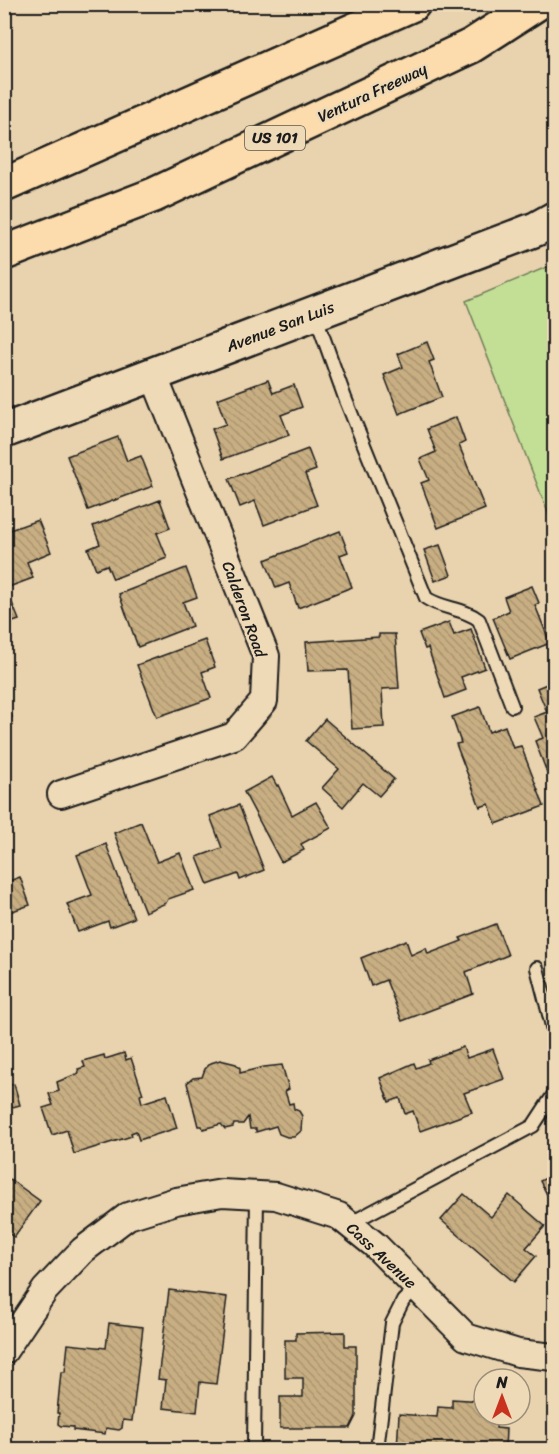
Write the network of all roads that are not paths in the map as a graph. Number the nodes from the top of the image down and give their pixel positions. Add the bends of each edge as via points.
1 (413, 4) edge
2 (536, 4) edge
3 (4, 185) edge
4 (555, 219) edge
5 (4, 254) edge
6 (314, 313) junction
7 (153, 374) junction
8 (4, 431) edge
9 (512, 706) dead end
10 (61, 794) dead end
11 (537, 968) dead end
12 (555, 1034) edge
13 (555, 1094) edge
14 (257, 1195) junction
15 (349, 1224) junction
16 (417, 1287) junction
17 (4, 1352) edge
18 (555, 1357) edge
19 (254, 1445) dead end
20 (377, 1449) edge

1 - 3 highway
2 - 5 highway, Ventura Freeway / US 101 via 471,46 164,190
4 - 6 street, Avenue San Luis
6 - 7 street, Avenue San Luis
6 - 9 lane via 426,598 478,620
7 - 8 street, Avenue San Luis
7 - 10 street, Calderon Road via 266,656 264,702 234,736
11 - 12 lane
13 - 15 lane via 533,1126
14 - 15 street, Cass Avenue via 276,1196 339,1216
14 - 17 street, Cass Avenue via 222,1193 128,1216 83,1250 45,1290
14 - 19 lane
15 - 16 street, Cass Avenue
16 - 18 street, Cass Avenue via 466,1337 518,1353
16 - 20 lane via 403,1301 392,1323

